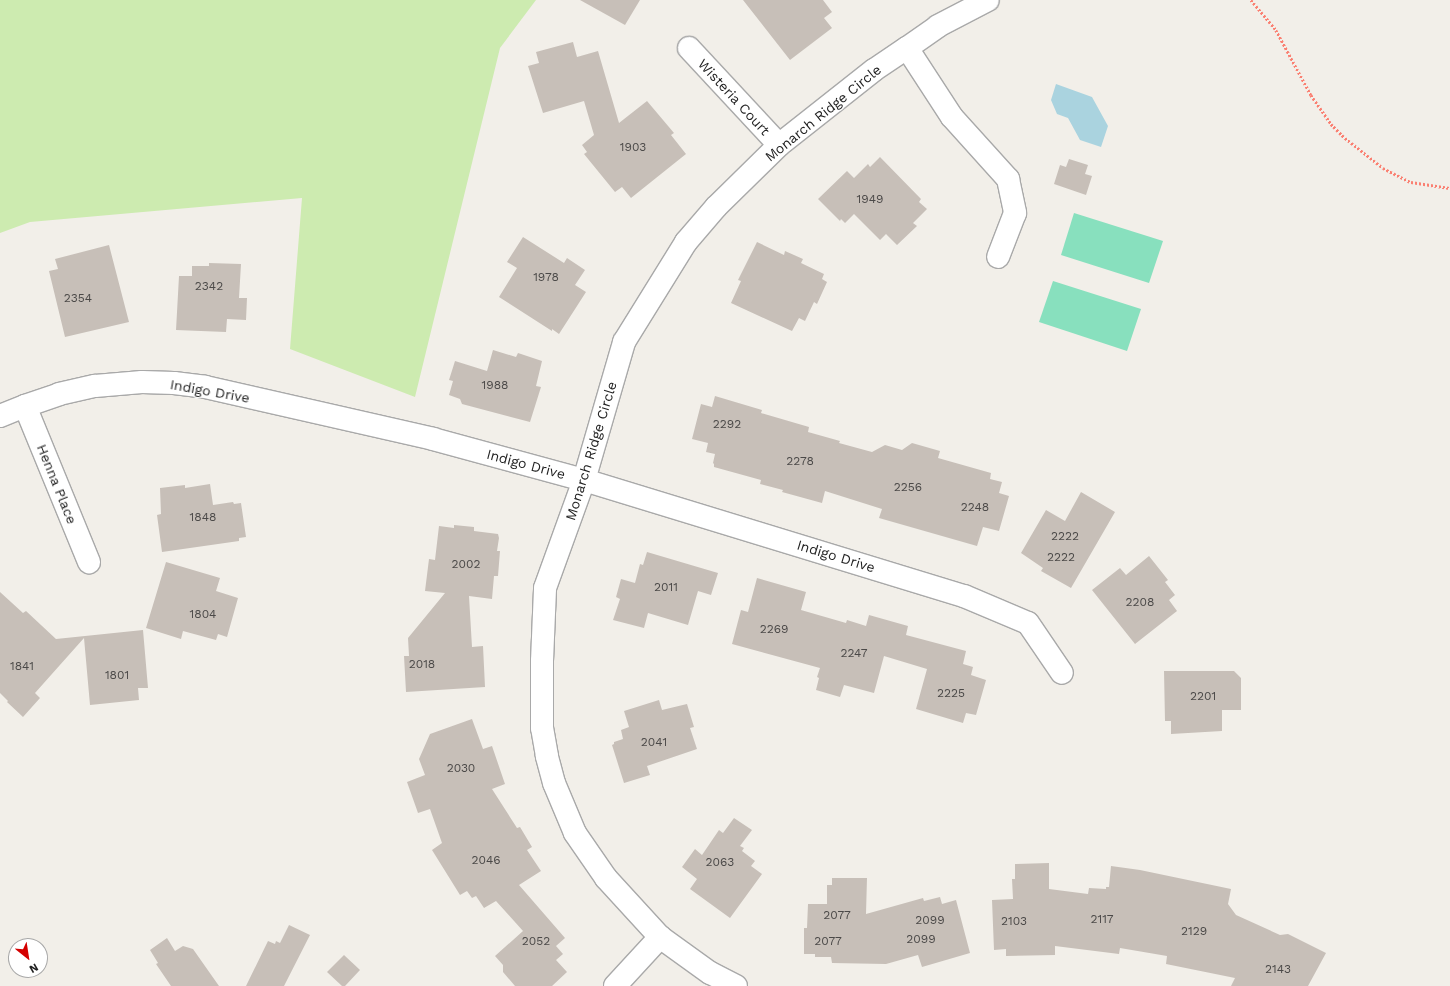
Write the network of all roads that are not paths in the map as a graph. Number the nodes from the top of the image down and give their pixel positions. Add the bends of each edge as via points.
1 (988, 0) edge
2 (690, 48) dead end
3 (907, 48) junction
4 (779, 145) junction
5 (998, 257) dead end
6 (24, 406) junction
7 (0, 416) edge
8 (584, 480) junction
9 (89, 562) dead end
10 (1062, 673) dead end
11 (660, 938) junction
12 (615, 986) edge
13 (736, 986) edge

1 - 3 street, Monarch Ridge Circle via 938,26
2 - 4 street, Wisteria Court
3 - 4 street, Monarch Ridge Circle via 874,70
3 - 5 street via 952,117 1008,179 1015,213
4 - 8 street, Monarch Ridge Circle via 716,207 686,242 624,342
6 - 7 street, Indigo Drive
6 - 8 street, Indigo Drive via 60,394 118,384 174,383 205,387 433,439
6 - 9 street, Henna Place
8 - 10 street, Indigo Drive via 964,596 1028,623
8 - 11 street, Monarch Ridge Circle via 545,588 542,728 547,756 563,809 575,833 589,857
11 - 12 street
11 - 13 street, Monarch Ridge Circle via 710,972

